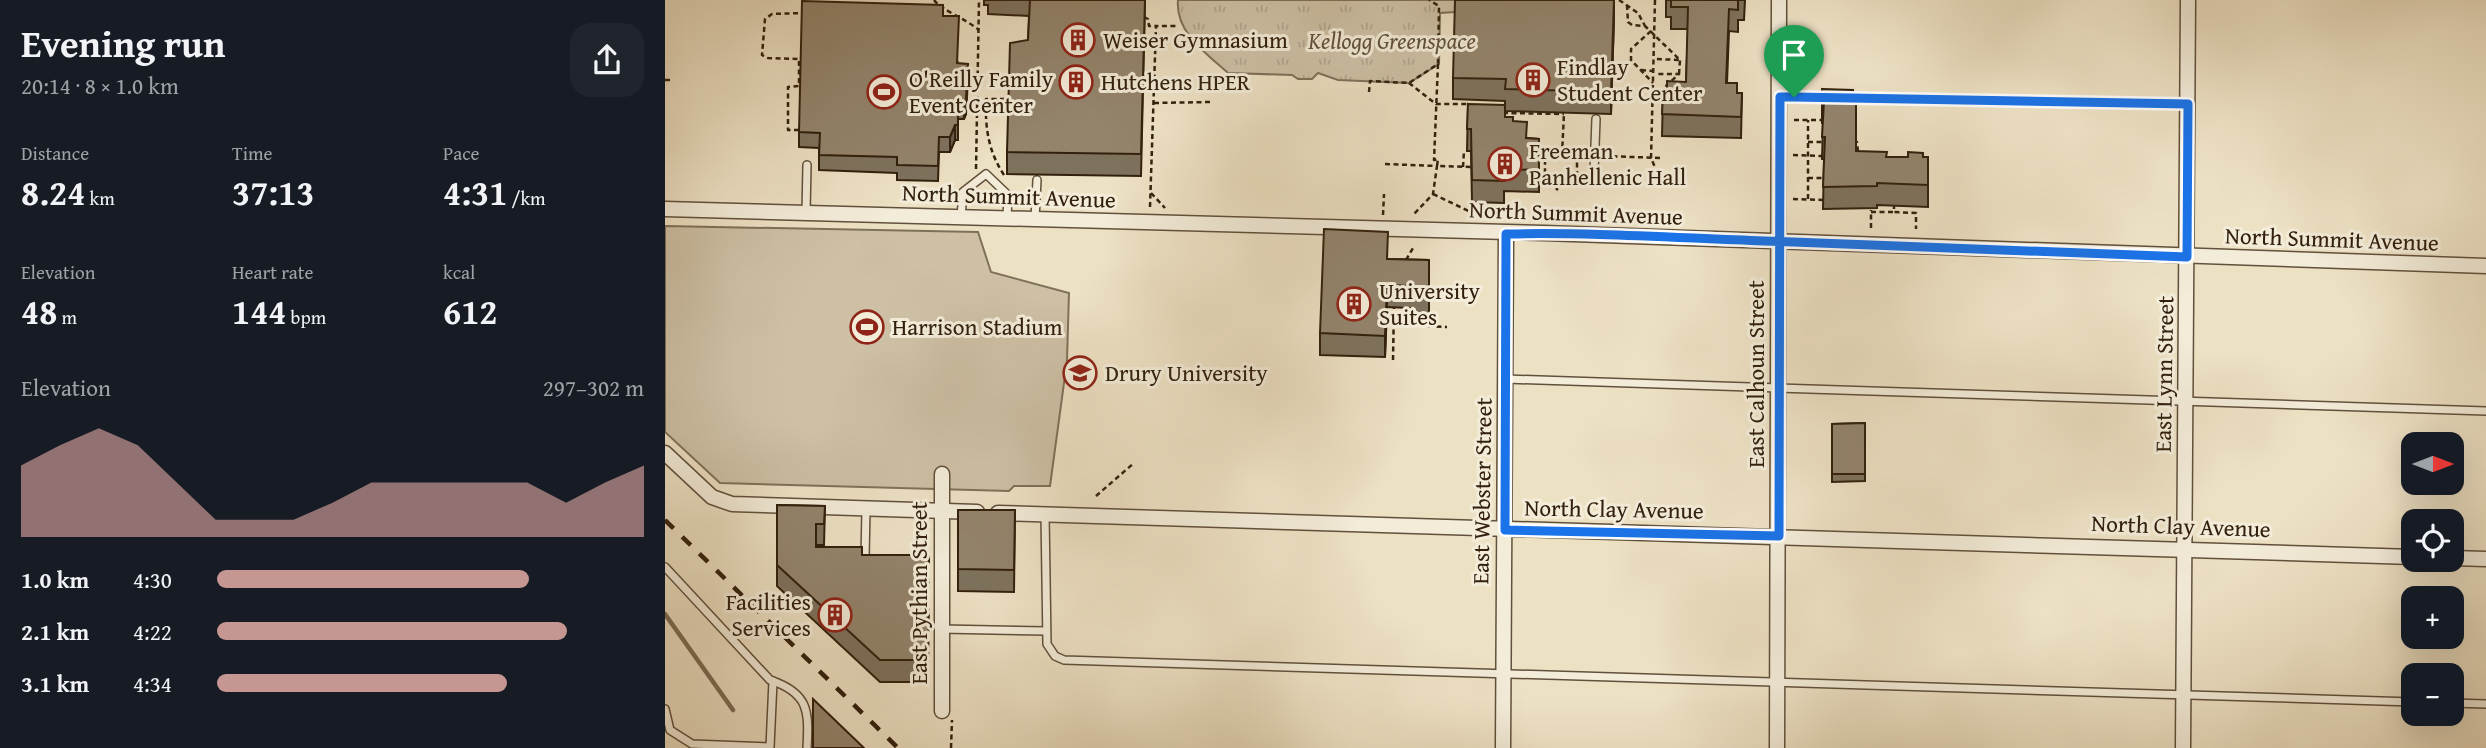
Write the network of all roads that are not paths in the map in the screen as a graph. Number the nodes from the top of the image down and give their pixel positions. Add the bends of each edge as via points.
1 (1779, 0) edge
2 (2188, 0) edge
3 (1780, 97) junction
4 (2188, 104) junction
5 (1595, 119) dead end
6 (807, 165) dead end
7 (1594, 173) dead end
8 (1037, 180) dead end
9 (665, 209) edge
10 (806, 213) junction
11 (961, 217) junction
12 (1007, 219) junction
13 (1035, 219) junction
14 (1506, 234) junction
15 (1779, 242) junction
16 (2187, 257) junction
17 (2486, 266) edge
18 (1506, 379) junction
19 (1779, 390) junction
20 (2186, 400) junction
21 (2486, 411) edge
22 (665, 453) edge
23 (942, 474) dead end
24 (866, 509) junction
25 (941, 511) junction
26 (1045, 514) junction
27 (1505, 530) junction
28 (1779, 536) junction
29 (2185, 549) junction
30 (2401, 556) edge
31 (853, 558) edge
32 (2464, 558) edge
33 (2486, 559) edge
34 (665, 567) edge
35 (941, 629) junction
36 (1046, 631) junction
37 (1503, 674) junction
38 (773, 681) junction
39 (1778, 681) junction
40 (2184, 695) junction
41 (2401, 702) edge
42 (2464, 704) edge
43 (2486, 705) edge
44 (665, 709) edge
45 (942, 711) dead end
46 (807, 748) edge
47 (1503, 748) edge
48 (1777, 748) edge
49 (2183, 748) edge

1 - 3 street, East Calhoun Street
2 - 4 street, East Lynn Street
3 - 4 lane
3 - 15 street, East Calhoun Street
4 - 16 street, East Lynn Street
5 - 7 lane
6 - 10 lane
8 - 13 lane
9 - 10 street, North Summit Avenue
10 - 11 street, North Summit Avenue
11 - 12 street, North Summit Avenue
11 - 12 lane via 963,192 986,174 1008,195
12 - 13 street, North Summit Avenue
13 - 14 street, North Summit Avenue
14 - 15 street, North Summit Avenue
14 - 18 street, East Webster Street
15 - 16 street, North Summit Avenue
15 - 19 street, East Calhoun Street
16 - 17 street, North Summit Avenue
16 - 20 street, East Lynn Street
18 - 19 lane
18 - 27 street, East Webster Street
19 - 20 lane
19 - 28 street, East Calhoun Street
20 - 21 lane
20 - 29 street, East Lynn Street
22 - 24 street, North Clay Avenue via 712,497 732,504
23 - 25 street, East Pythian Street
24 - 25 street, North Clay Avenue
24 - 31 lane via 865,558
25 - 26 street, North Clay Avenue
25 - 35 street, East Pythian Street
26 - 27 street, North Clay Avenue
26 - 36 lane
27 - 28 street, North Clay Avenue
27 - 37 street, East Webster Street
28 - 29 street, North Clay Avenue
28 - 39 street, East Calhoun Street
29 - 30 street, North Clay Avenue
29 - 40 street, East Lynn Street
32 - 33 street
34 - 38 lane
35 - 36 lane
35 - 45 street, East Pythian Street
36 - 37 lane via 1047,644 1064,660
37 - 39 lane
37 - 47 street, East Webster Street
38 - 44 lane via 770,747 692,744 670,730
38 - 46 lane via 789,687 806,708
39 - 40 lane
39 - 48 street, East Calhoun Street
40 - 41 lane
40 - 49 street, East Lynn Street
42 - 43 lane

